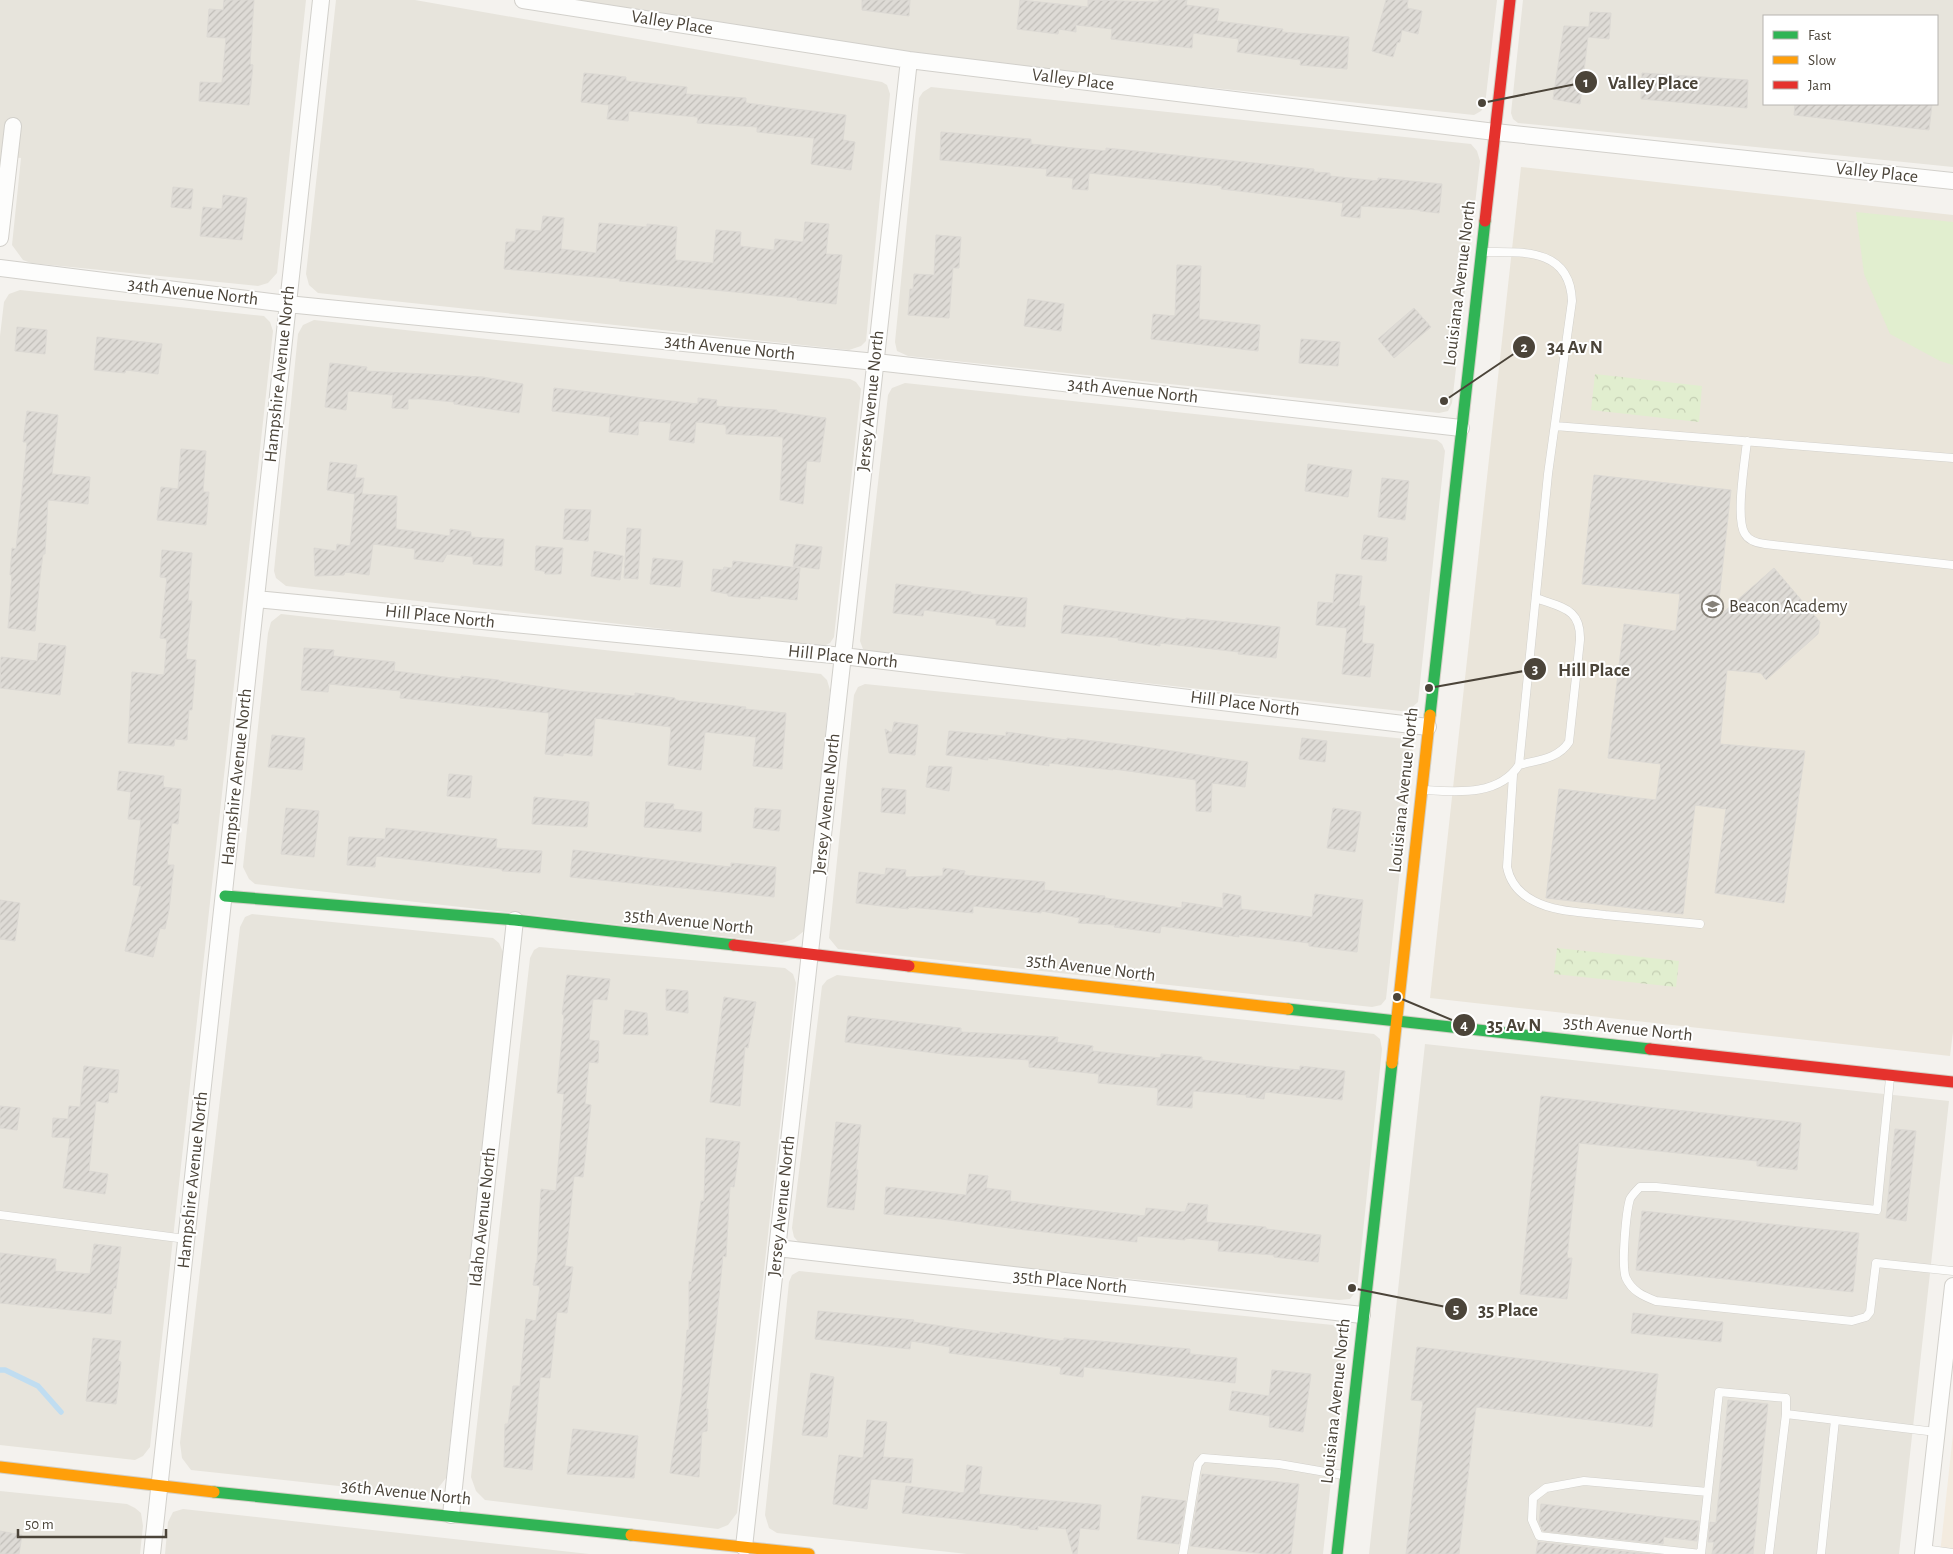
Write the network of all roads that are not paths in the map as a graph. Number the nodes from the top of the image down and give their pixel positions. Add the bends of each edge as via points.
1 (321, 0) edge
2 (523, 0) edge
3 (1510, 0) edge
4 (909, 60) junction
5 (13, 126) dead end
6 (1495, 132) junction
7 (1953, 180) edge
8 (0, 238) edge
9 (1481, 252) junction
10 (0, 268) edge
11 (287, 304) junction
12 (876, 362) junction
13 (1555, 426) junction
14 (1461, 428) junction
15 (1748, 441) junction
16 (1953, 458) edge
17 (1953, 565) edge
18 (1536, 598) junction
19 (256, 599) junction
20 (843, 656) junction
21 (1428, 727) junction
22 (1520, 765) junction
23 (1513, 775) junction
24 (1421, 790) junction
25 (225, 896) junction
26 (515, 920) junction
27 (1700, 924) dead end
28 (810, 953) junction
29 (1397, 1022) junction
30 (1890, 1074) junction
31 (1953, 1082) edge
32 (0, 1215) edge
33 (186, 1239) junction
34 (777, 1248) junction
35 (1953, 1271) edge
36 (1953, 1286) edge
37 (1362, 1315) junction
38 (1786, 1414) junction
39 (1835, 1420) junction
40 (1936, 1432) junction
41 (0, 1467) edge
42 (1345, 1476) junction
43 (160, 1487) junction
44 (1708, 1492) junction
45 (451, 1515) junction
46 (744, 1547) junction
47 (1924, 1552) edge
48 (1953, 1553) edge
49 (152, 1554) edge
50 (808, 1554) edge
51 (1183, 1554) edge
52 (1337, 1554) edge
53 (1701, 1554) edge
54 (1769, 1554) edge
55 (1821, 1554) edge

1 - 11 street, Hampshire Avenue North
2 - 4 street, Valley Place
3 - 6 street, Louisiana Avenue North
4 - 6 street, Valley Place
4 - 12 street, Jersey Avenue North
5 - 8 street
6 - 7 street, Valley Place
6 - 9 street, Louisiana Avenue North
9 - 13 lane via 1524,252 1543,256 1555,262 1571,286 1572,300
9 - 14 street, Louisiana Avenue North
10 - 11 street, 34th Avenue North
11 - 12 street, 34th Avenue North
11 - 19 street, Hampshire Avenue North
12 - 14 street, 34th Avenue North
12 - 20 street, Jersey Avenue North
13 - 15 lane
13 - 18 lane
14 - 21 street, Louisiana Avenue North
15 - 16 lane
15 - 17 lane via 1740,514 1744,532 1756,543
18 - 22 lane
18 - 22 lane via 1577,618 1580,640 1569,742 1564,750 1550,757
19 - 20 street, Hill Place North
19 - 25 street, Hampshire Avenue North
20 - 21 street, Hill Place North
20 - 28 street, Jersey Avenue North
21 - 24 street, Louisiana Avenue North
22 - 23 lane
23 - 24 lane via 1494,786 1474,790
23 - 27 lane via 1507,866 1509,877 1524,895 1535,902 1574,912
24 - 29 street, Louisiana Avenue North
25 - 26 street, 35th Avenue North
25 - 33 street, Hampshire Avenue North
26 - 28 street, 35th Avenue North
26 - 45 street, Idaho Avenue North
28 - 29 street, 35th Avenue North
28 - 34 street, Jersey Avenue North
29 - 30 street, 35th Avenue North
29 - 37 street, Louisiana Avenue North
30 - 31 street, 35th Avenue North
30 - 35 lane via 1877,1210 1640,1187 1631,1197 1628,1209 1623,1264 1625,1276 1640,1295 1656,1301 1852,1322 1870,1312 1876,1263
32 - 33 lane
33 - 43 street, Hampshire Avenue North
34 - 37 street, 35th Place North
34 - 46 street, Jersey Avenue North
36 - 40 street
37 - 42 street, Louisiana Avenue North
38 - 39 lane
38 - 44 lane via 1786,1398 1719,1392
38 - 54 lane
39 - 40 lane
39 - 55 lane
40 - 47 street
41 - 43 street, 36th Avenue North
42 - 51 lane via 1279,1464 1202,1458 1196,1473
42 - 52 street, Louisiana Avenue North
43 - 45 street, 36th Avenue North
43 - 49 street, Hampshire Avenue North
44 - 53 lane
44 - 53 lane via 1584,1481 1546,1488 1533,1498 1532,1520 1539,1536
45 - 46 street, 36th Avenue North
46 - 50 street, 36th Avenue North
47 - 48 lane

